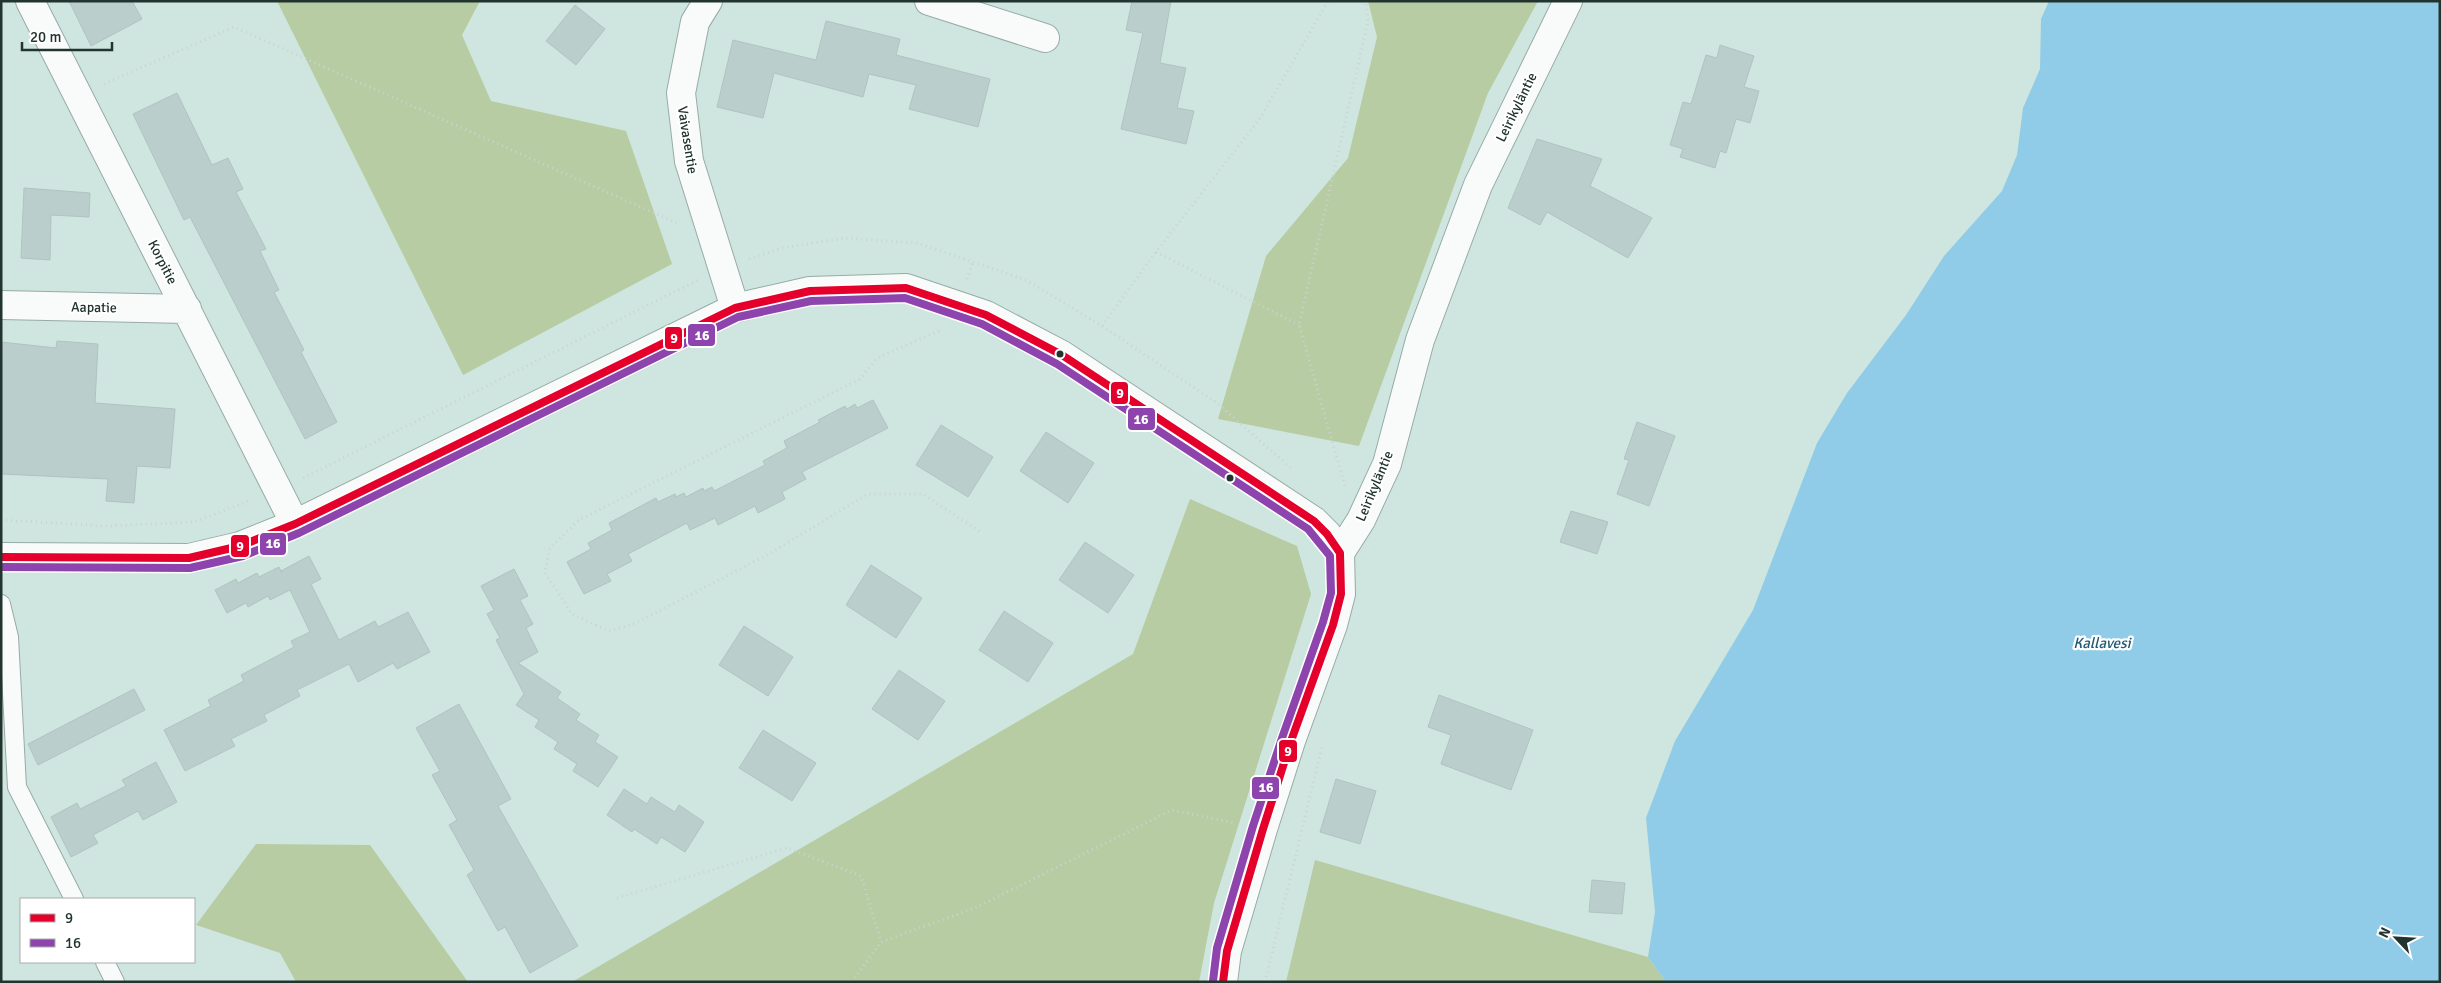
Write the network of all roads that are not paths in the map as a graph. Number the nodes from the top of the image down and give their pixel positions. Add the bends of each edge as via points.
1 (30, 1) edge
2 (708, 1) edge
3 (929, 1) edge
4 (1568, 1) edge
5 (1045, 38) dead end
6 (1, 305) edge
7 (735, 308) junction
8 (187, 309) junction
9 (295, 524) junction
10 (1340, 553) junction
11 (1, 557) edge
12 (1, 604) edge
13 (73, 898) edge
14 (106, 963) edge
15 (115, 982) edge
16 (1223, 982) edge

1 - 8 street, Korpitie
2 - 7 street, Vaivasentie via 695,22 681,93 689,161
3 - 5 street
4 - 10 street, Leirikyläntie via 1478,185 1420,340 1387,464 1356,514
6 - 8 street, Aapatie
7 - 9 street
7 - 10 street via 810,291 906,288 986,315 1062,355 1314,522
8 - 9 street, Korpitie
9 - 11 street via 240,546 189,558
10 - 16 street via 1341,594 1333,625 1263,829 1227,951
12 - 13 lane via 9,637 17,787
14 - 15 lane

